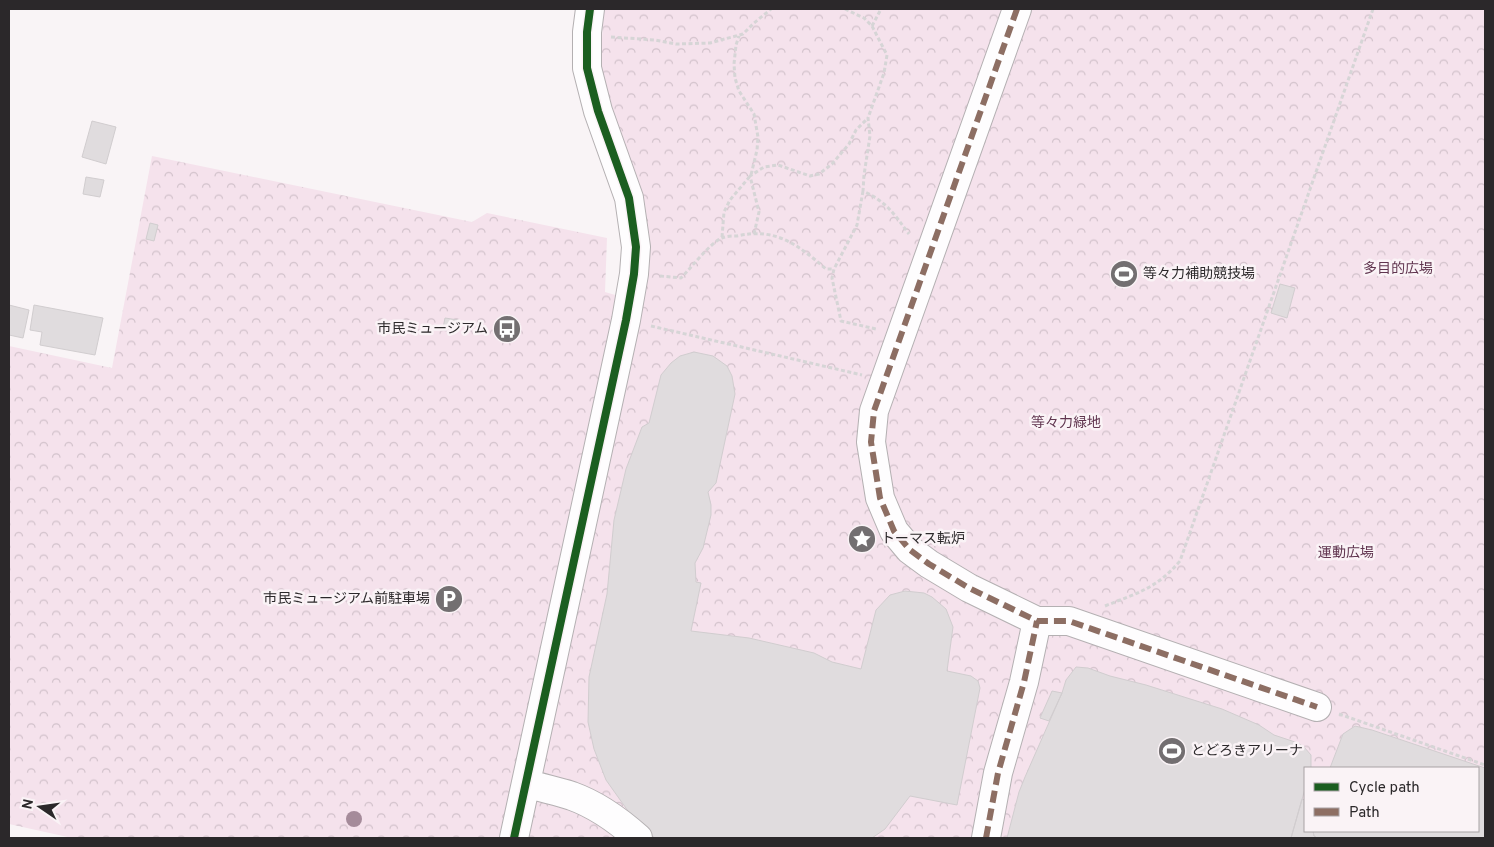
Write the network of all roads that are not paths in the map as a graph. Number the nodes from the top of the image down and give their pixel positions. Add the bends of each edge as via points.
1 (590, 9) edge
2 (1017, 9) edge
3 (1037, 621) junction
4 (1317, 706) road end
5 (526, 783) junction
6 (514, 838) edge
7 (638, 838) edge
8 (986, 838) edge

1 - 5 street via 587,68 598,111 629,198 636,247 634,274
2 - 3 street via 884,380 874,411 871,442 880,498 894,531 910,550 969,588
3 - 4 street via 1069,621
3 - 8 street via 998,774
5 - 6 street
5 - 7 street via 572,796 621,823

